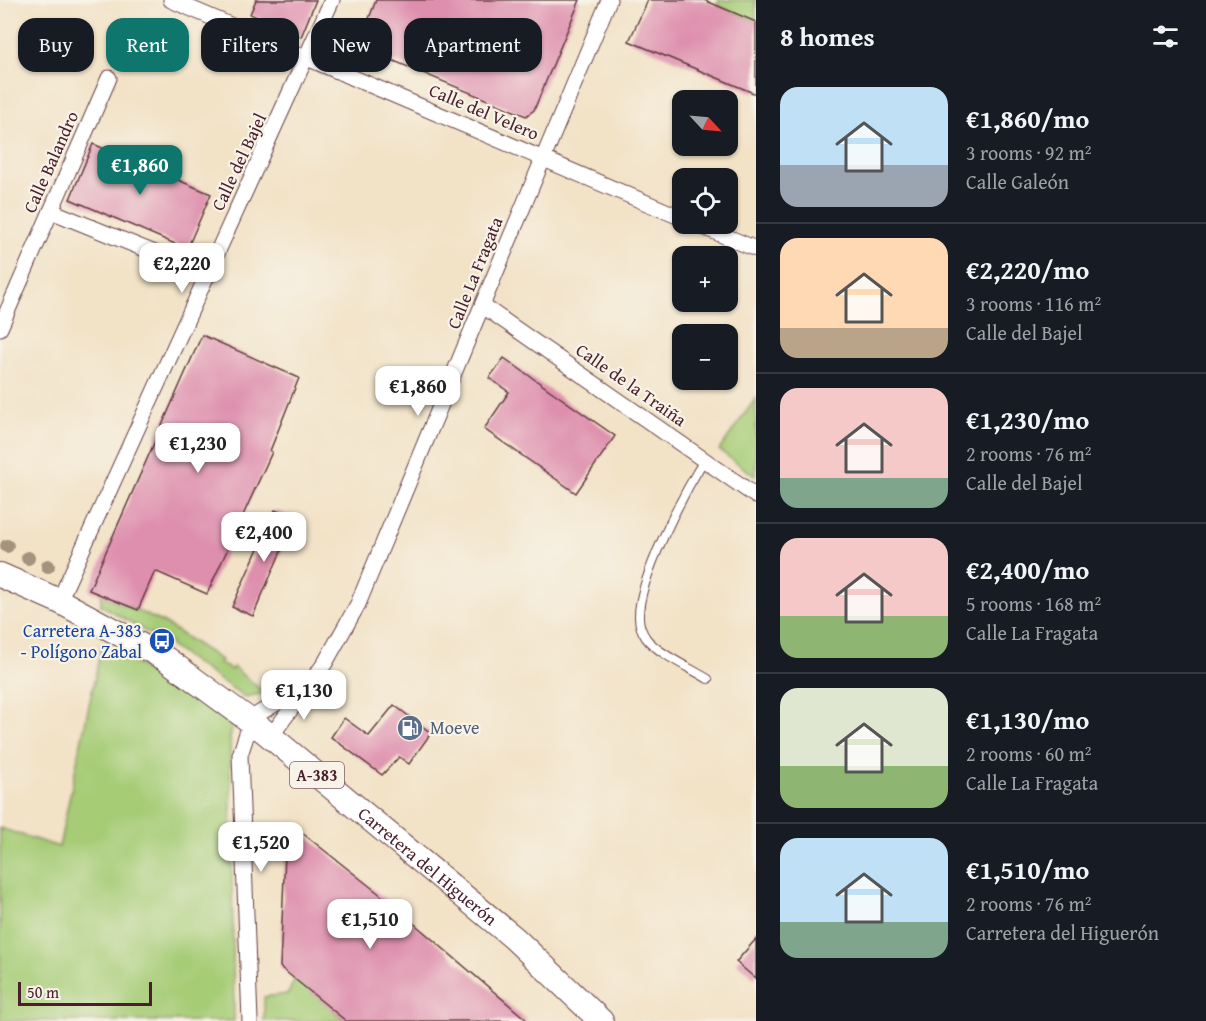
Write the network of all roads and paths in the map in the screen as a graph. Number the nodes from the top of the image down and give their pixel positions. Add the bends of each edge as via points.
1 (171, 0) edge
2 (332, 0) edge
3 (609, 0) edge
4 (308, 58) junction
5 (109, 78) dead end
6 (543, 158) junction
7 (51, 211) junction
8 (672, 214) edge
9 (720, 234) edge
10 (756, 249) edge
11 (209, 275) junction
12 (483, 306) junction
13 (0, 328) edge
14 (704, 460) junction
15 (756, 496) edge
16 (0, 575) edge
17 (59, 601) junction
18 (708, 679) dead end
19 (308, 685) junction
20 (251, 721) junction
21 (271, 736) junction
22 (250, 1021) edge
23 (601, 1021) edge

1 - 4 street, Calle del Velero
2 - 4 street, Calle del Bajel
3 - 6 street, Calle La Fragata
4 - 6 street, Calle del Velero
4 - 11 street, Calle del Bajel
5 - 7 street, Calle Balandro
6 - 8 street, Calle del Velero
6 - 12 street, Calle La Fragata
7 - 11 street
7 - 13 street, Calle Balandro
9 - 10 street
11 - 17 street, Calle del Bajel
12 - 14 street, Calle de la Traiña
12 - 19 street, Calle La Fragata via 358,604 340,640
14 - 15 street, Calle de la Traiña
14 - 18 lane via 670,521 645,585 638,616 651,643
16 - 17 main road, Carretera del Higuerón / A-383
17 - 20 main road, Carretera del Higuerón / A-383 via 166,660
19 - 20 street, Calle La Fragata
19 - 21 street, Calle La Fragata
20 - 21 main road, Carretera del Higuerón / A-383
20 - 22 street via 240,755
21 - 23 main road, Carretera del Higuerón / A-383 via 514,938

